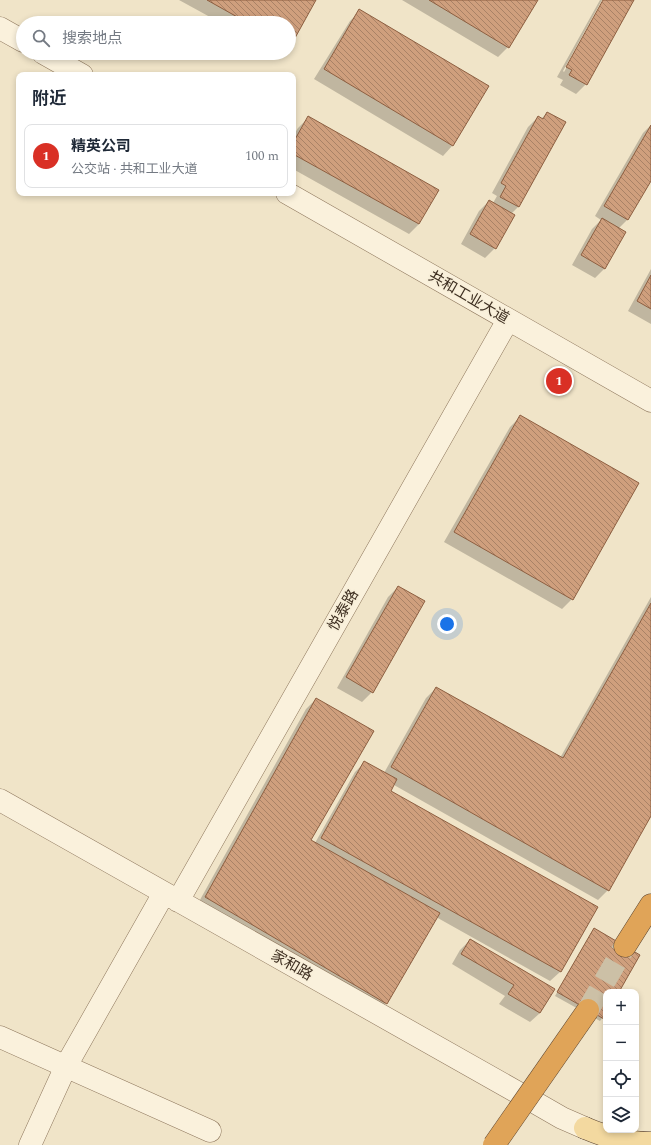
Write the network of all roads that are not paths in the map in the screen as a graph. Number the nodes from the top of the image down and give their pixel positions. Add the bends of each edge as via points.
1 (0, 28) edge
2 (16, 37) edge
3 (56, 60) edge
4 (77, 72) edge
5 (292, 196) edge
6 (508, 320) junction
7 (651, 401) edge
8 (0, 800) edge
9 (171, 897) junction
10 (651, 905) edge
11 (625, 946) tunnel mouth
12 (588, 1010) tunnel mouth
13 (0, 1037) edge
14 (66, 1066) junction
15 (585, 1128) junction
16 (210, 1131) dead end
17 (651, 1143) edge
18 (30, 1145) edge
19 (494, 1145) edge
20 (600, 1145) edge

1 - 2 street
3 - 4 street
5 - 6 street, 共和工业大道
6 - 7 street, 共和工业大道
6 - 9 street, 悦泰路
8 - 9 street, 家和路
9 - 14 street, 悦泰路
9 - 15 street, 家和路 via 562,1118
10 - 11 highway
12 - 19 highway, bridge
13 - 14 street
14 - 16 street
14 - 18 street, 悦泰路
15 - 17 main road via 616,1139
15 - 20 main road

